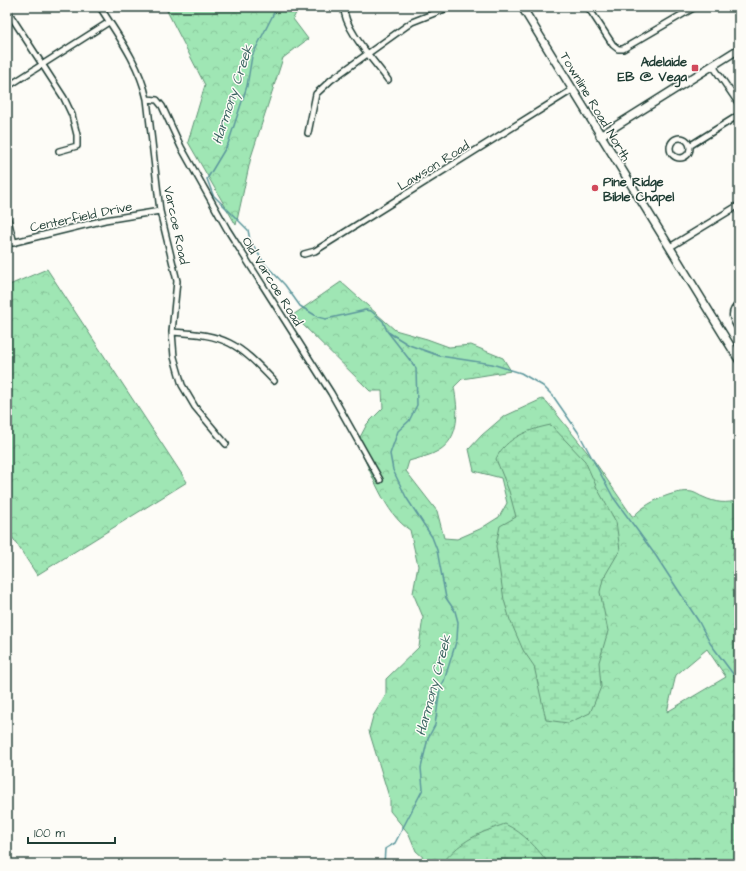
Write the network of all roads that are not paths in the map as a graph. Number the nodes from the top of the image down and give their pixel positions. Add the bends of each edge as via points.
1 (100, 7) edge
2 (344, 7) edge
3 (450, 7) edge
4 (522, 7) edge
5 (588, 7) edge
6 (695, 7) edge
7 (7, 10) edge
8 (109, 22) junction
9 (739, 49) edge
10 (368, 52) junction
11 (42, 64) junction
12 (713, 66) junction
13 (388, 80) dead end
14 (7, 87) edge
15 (572, 90) junction
16 (147, 99) junction
17 (739, 104) edge
18 (739, 115) edge
19 (308, 133) dead end
20 (600, 136) junction
21 (691, 145) junction
22 (59, 151) dead end
23 (739, 204) edge
24 (160, 211) junction
25 (7, 216) edge
26 (14, 243) junction
27 (7, 244) edge
28 (670, 248) junction
29 (304, 254) dead end
30 (739, 304) edge
31 (739, 330) edge
32 (172, 332) junction
33 (739, 360) edge
34 (274, 381) dead end
35 (226, 444) dead end
36 (380, 480) dead end

1 - 8 street, Varcoe Road
2 - 10 street via 351,29
3 - 10 street via 412,22
4 - 15 main road, Townline Road North
5 - 6 street via 613,45 623,49
7 - 11 street
8 - 11 street
8 - 16 street, Varcoe Road via 138,68
9 - 12 main road
10 - 13 street
10 - 19 street via 330,80 316,94
11 - 14 street
11 - 22 street via 64,98 77,134 77,146
12 - 17 street
12 - 20 main road
15 - 20 main road, Townline Road North
15 - 29 street, Lawson Road via 315,252
16 - 24 street, Varcoe Road
16 - 36 street, Old Varcoe Road via 157,100 162,106 181,147 227,229 331,393
18 - 21 street
20 - 28 main road, Townline Road North
21 - 21 street via 690,152 685,157 679,158 671,153 671,143 676,138 683,138
23 - 28 street
24 - 26 street, Centerfield Drive via 105,220
24 - 32 street, Varcoe Road via 176,281
25 - 26 street
26 - 27 street, Centerfield Drive
28 - 33 main road, Townline Road North
30 - 31 street via 732,313
32 - 34 street via 211,335 227,341 253,359
32 - 35 street, Varcoe Road via 174,357 182,385 203,418

